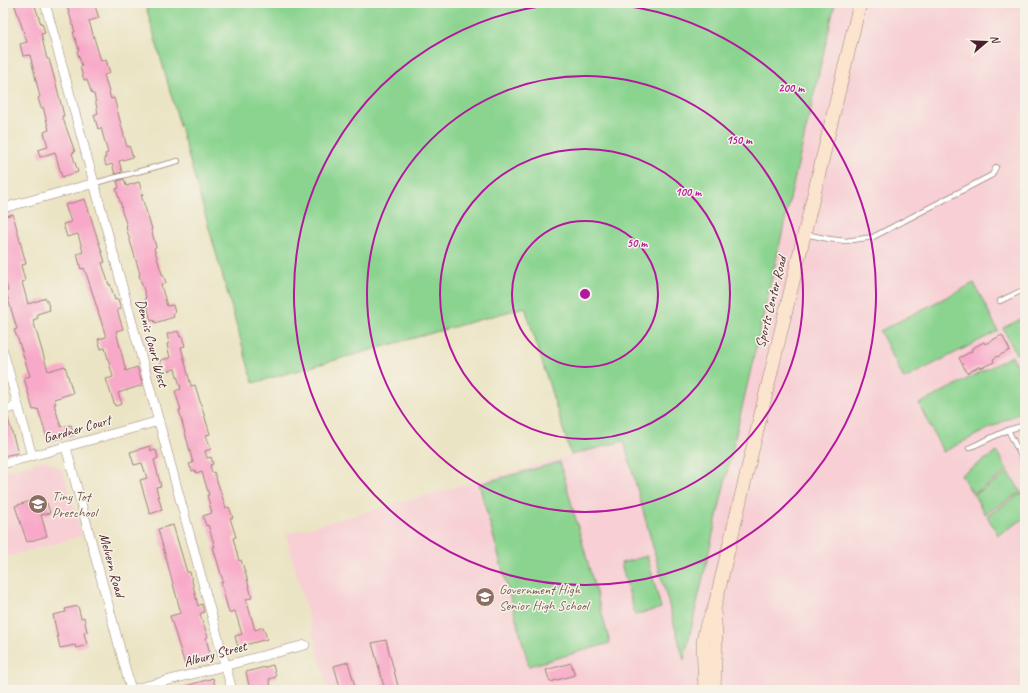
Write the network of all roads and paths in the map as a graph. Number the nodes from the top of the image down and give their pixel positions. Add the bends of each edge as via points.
1 (46, 3) edge
2 (860, 3) edge
3 (178, 161) dead end
4 (996, 168) dead end
5 (95, 183) junction
6 (3, 208) edge
7 (804, 234) junction
8 (1025, 289) edge
9 (1000, 301) dead end
10 (3, 352) edge
11 (18, 406) junction
12 (3, 410) edge
13 (159, 421) junction
14 (1025, 425) edge
15 (1008, 430) junction
16 (66, 447) junction
17 (969, 448) dead end
18 (32, 456) junction
19 (3, 464) edge
20 (1025, 464) edge
21 (714, 609) junction
22 (305, 645) dead end
23 (226, 665) junction
24 (131, 690) edge
25 (232, 690) edge
26 (705, 690) edge
27 (714, 690) edge

1 - 5 street, Dennis Court West
2 - 7 main road, Sports Center Road
3 - 5 lane
4 - 7 lane via 992,175 873,237 846,241
5 - 6 street
5 - 13 street, Dennis Court West
7 - 21 main road, Sports Center Road
8 - 9 lane
10 - 11 street
11 - 12 street
11 - 18 street
13 - 16 street, Gardner Court
13 - 23 street, Dennis Court West
14 - 15 lane
15 - 17 lane
15 - 20 lane
16 - 18 street, Gardner Court
16 - 24 street, Melvern Road
18 - 19 street, Gardner Court
21 - 26 main road, Sports Center Road via 703,642
21 - 27 main road, Sports Center Road
22 - 23 street, Albury Street
23 - 24 street, Albury Street
23 - 25 street, Dennis Court West

